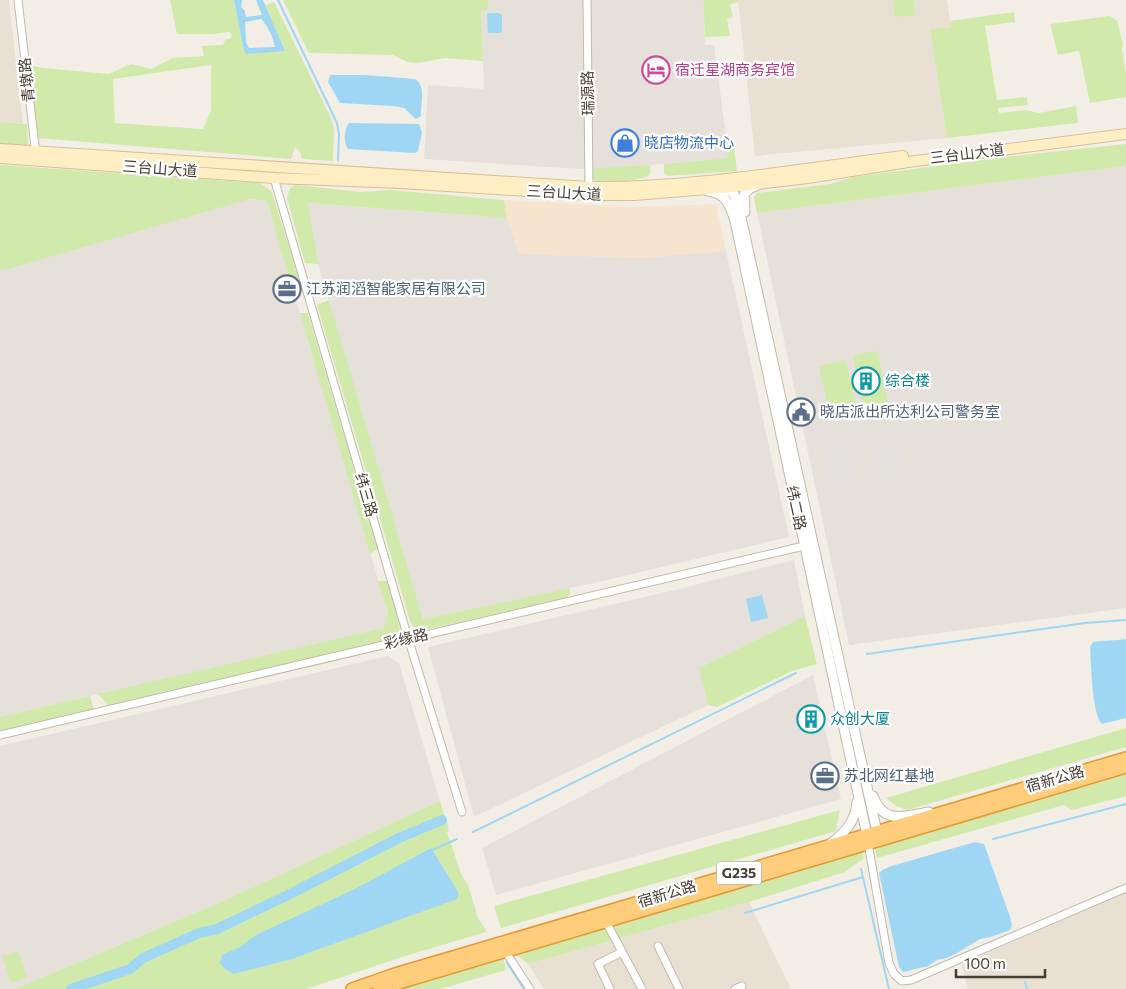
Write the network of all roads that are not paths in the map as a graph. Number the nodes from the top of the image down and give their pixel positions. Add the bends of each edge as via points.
1 (18, 0) edge
2 (587, 0) edge
3 (1126, 128) edge
4 (1126, 134) edge
5 (0, 149) edge
6 (36, 156) junction
7 (0, 158) edge
8 (274, 178) junction
9 (762, 184) junction
10 (706, 186) junction
11 (589, 187) junction
12 (726, 188) junction
13 (754, 276) junction
14 (809, 545) junction
15 (408, 638) junction
16 (0, 735) edge
17 (1126, 758) edge
18 (850, 760) junction
19 (1126, 767) edge
20 (863, 770) junction
21 (990, 798) junction
22 (462, 812) dead end
23 (871, 837) junction
24 (828, 846) junction
25 (1126, 888) edge
26 (603, 917) junction
27 (658, 946) dead end
28 (505, 951) junction
29 (622, 952) junction
30 (352, 989) edge
31 (379, 989) edge
32 (530, 989) edge
33 (610, 989) edge
34 (642, 989) edge
35 (679, 989) edge

1 - 6 street, 青墩路
2 - 11 street, 瑞源路
3 - 10 main road, 三台山大道
4 - 9 main road, 三台山大道
5 - 6 main road, 三台山大道
6 - 7 main road, 三台山大道
6 - 8 main road, 三台山大道
6 - 11 main road, 三台山大道
8 - 10 main road, 三台山大道 via 634,195
8 - 15 street, 纬三路
9 - 12 main road, 三台山大道
9 - 13 street via 746,192 743,198 754,254
10 - 11 main road, 三台山大道
10 - 12 main road, 三台山大道
10 - 14 street, 纬二路 via 727,199 731,209
12 - 13 street, 纬二路 via 734,194 738,204
13 - 14 street, 纬二路
14 - 15 street, 彩缘路
14 - 18 street, 纬二路
14 - 20 street, 纬二路
15 - 16 street, 彩缘路
15 - 22 street, 纬三路
17 - 21 highway, 宿新公路 / G235
18 - 23 street, 纬二路
18 - 24 street via 856,812 850,826
19 - 23 highway, 宿新公路 / G235
20 - 21 street via 875,802 891,816 916,814
20 - 23 street, 纬二路
21 - 23 highway, 宿新公路 / G235
23 - 24 highway, 宿新公路 / G235
23 - 25 street via 889,963 902,981 911,980
23 - 26 highway, 宿新公路 / G235
24 - 26 highway, 宿新公路 / G235
26 - 28 highway, 宿新公路 / G235
26 - 29 street
26 - 30 highway, 宿新公路 / G235 via 395,974
27 - 35 street
28 - 31 highway, 宿新公路 / G235
28 - 32 street
29 - 33 street via 598,964
29 - 34 street

